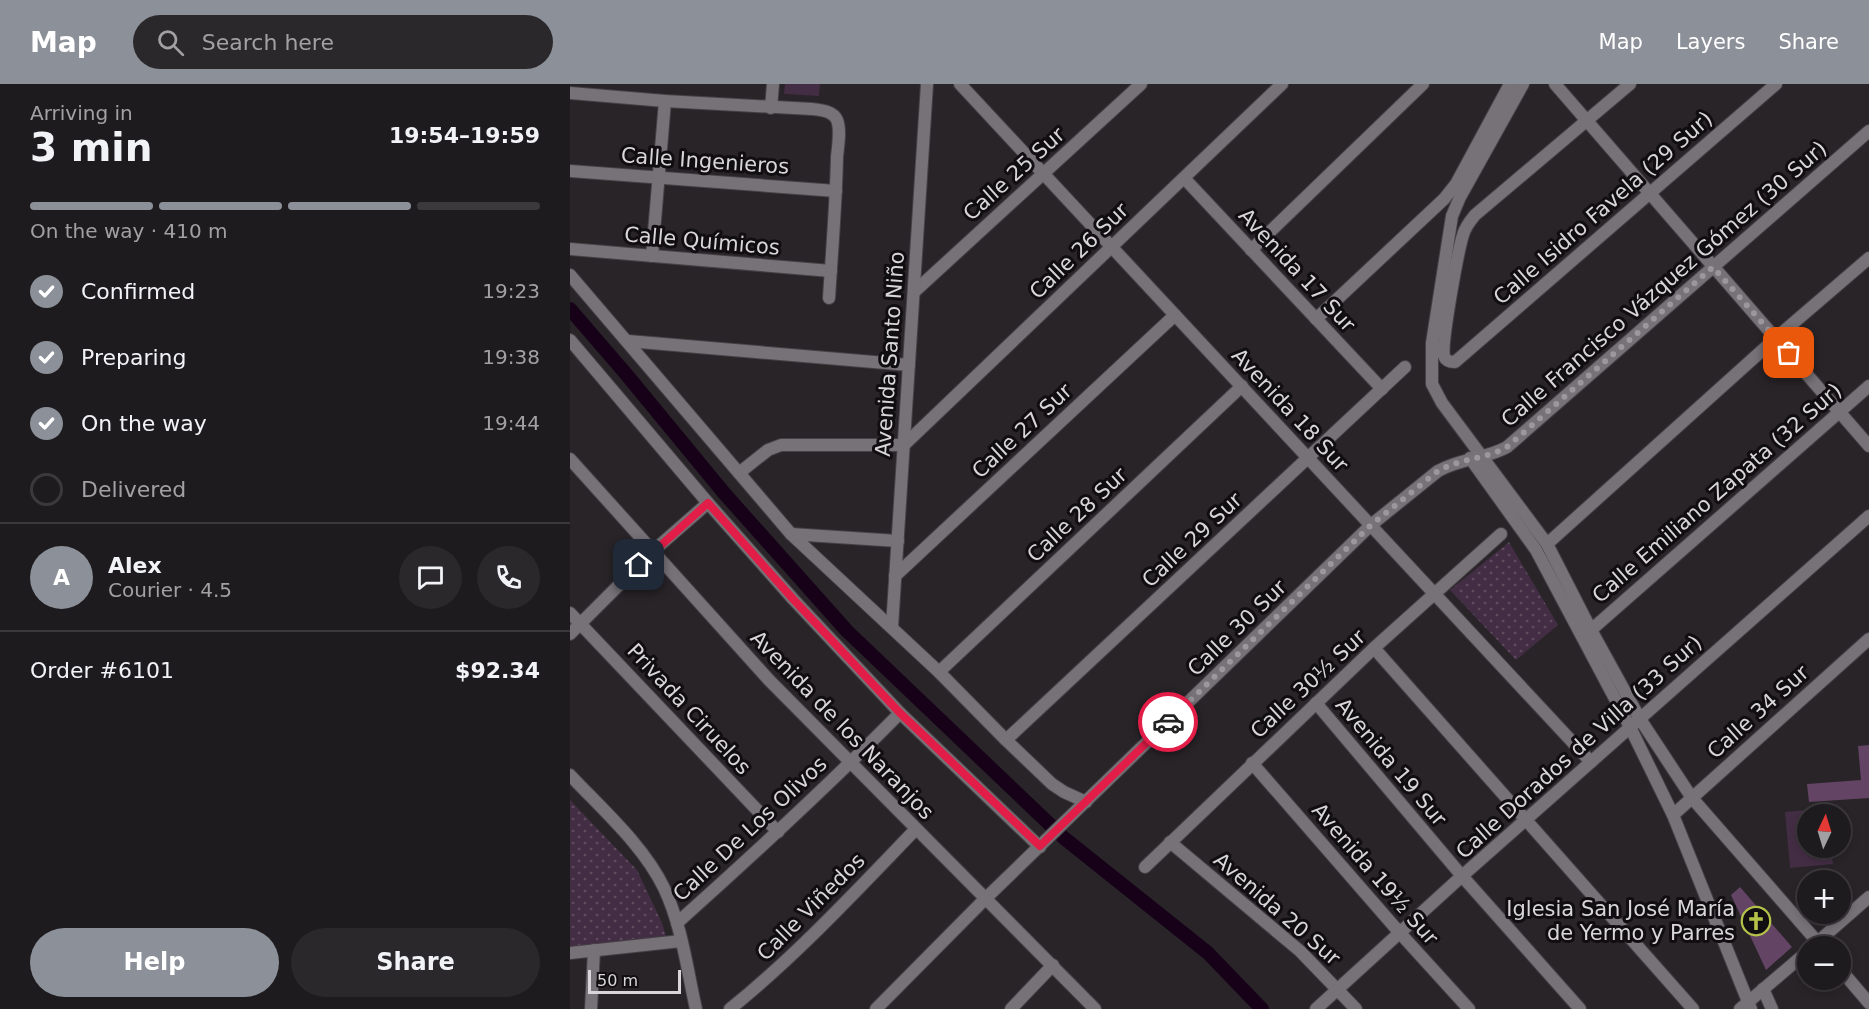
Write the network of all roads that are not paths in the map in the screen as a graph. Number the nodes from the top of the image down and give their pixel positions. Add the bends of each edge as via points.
1 (773, 84) edge
2 (927, 84) edge
3 (960, 84) edge
4 (1141, 84) edge
5 (1282, 84) edge
6 (1423, 84) edge
7 (1510, 84) edge
8 (1523, 84) edge
9 (1555, 84) edge
10 (1630, 84) edge
11 (1776, 84) edge
12 (570, 93) edge
13 (665, 101) junction
14 (771, 108) junction
15 (1588, 121) junction
16 (1869, 131) edge
17 (570, 171) edge
18 (1043, 174) junction
19 (658, 178) junction
20 (1184, 178) junction
21 (836, 191) junction
22 (1650, 193) junction
23 (1112, 247) junction
24 (570, 249) edge
25 (1251, 250) junction
26 (652, 256) junction
27 (1869, 258) edge
28 (1713, 267) junction
29 (831, 271) junction
30 (570, 275) edge
31 (914, 292) junction
32 (829, 298) dead end
33 (1175, 315) junction
34 (1316, 319) junction
35 (1776, 338) junction
36 (570, 340) edge
37 (628, 341) junction
38 (909, 365) junction
39 (1405, 367) dead end
40 (1242, 386) junction
41 (1869, 386) edge
42 (1382, 389) junction
43 (1840, 412) junction
44 (904, 446) junction
45 (1869, 446) edge
46 (1475, 457) junction
47 (1308, 458) junction
48 (570, 459) edge
49 (739, 473) junction
50 (708, 503) junction
51 (1869, 516) edge
52 (1371, 525) junction
53 (791, 534) junction
54 (1501, 534) dead end
55 (897, 541) junction
56 (1547, 544) junction
57 (653, 550) junction
58 (895, 576) junction
59 (1435, 595) junction
60 (570, 613) edge
61 (581, 623) junction
62 (892, 627) junction
63 (1591, 630) junction
64 (570, 634) edge
65 (1869, 639) edge
66 (1374, 648) junction
67 (939, 672) junction
68 (1316, 703) junction
69 (900, 713) junction
70 (1635, 723) junction
71 (1005, 740) junction
72 (1591, 762) junction
73 (851, 763) junction
74 (1252, 763) junction
75 (570, 775) edge
76 (1692, 798) junction
77 (1086, 802) junction
78 (1672, 815) junction
79 (1526, 820) junction
80 (916, 830) junction
81 (778, 832) junction
82 (1044, 842) junction
83 (1170, 842) junction
84 (1145, 867) dead end
85 (1462, 876) junction
86 (1869, 897) edge
87 (985, 899) junction
88 (677, 923) junction
89 (1399, 932) junction
90 (1809, 936) edge
91 (1827, 936) edge
92 (681, 941) junction
93 (594, 950) junction
94 (570, 953) edge
95 (1797, 961) edge
96 (1053, 965) junction
97 (1851, 982) edge
98 (1338, 989) junction
99 (1763, 990) junction
100 (1869, 1003) edge
101 (1746, 1007) edge
102 (591, 1009) edge
103 (696, 1009) edge
104 (730, 1009) edge
105 (876, 1009) edge
106 (1011, 1009) edge
107 (1095, 1009) edge
108 (1316, 1009) edge
109 (1356, 1009) edge
110 (1469, 1009) edge
111 (1580, 1009) edge
112 (1693, 1009) edge
113 (1772, 1009) edge

1 - 14 street
2 - 31 street, Avenida Santo Niño
3 - 18 street, Avenida 18 Sur
4 - 18 street, Calle 25 Sur
5 - 20 street, Calle 26 Sur
6 - 25 street
7 - 34 street via 1444,200
8 - 46 street via 1452,216 1432,343 1432,384
9 - 15 street
10 - 15 street
11 - 22 street, Calle Isidro Favela (29 Sur)
12 - 13 street
13 - 14 street
13 - 19 street
14 - 21 street via 829,112 837,120
15 - 22 street
15 - 22 street, Calle Isidro Favela (29 Sur) via 1474,215 1467,225 1446,330 1445,359 1455,362
16 - 28 street, Calle Francisco Vázquez Gómez (30 Sur)
17 - 19 street, Calle Ingenieros
18 - 23 street, Avenida 18 Sur
18 - 31 street, Calle 25 Sur
19 - 21 street, Calle Ingenieros
19 - 26 street
20 - 23 street, Calle 26 Sur
20 - 25 street, Avenida 17 Sur
21 - 29 street
22 - 28 street
23 - 33 street, Avenida 18 Sur
23 - 44 street, Calle 26 Sur
24 - 26 street, Calle Químicos
25 - 34 street, Avenida 17 Sur
26 - 29 street, Calle Químicos
27 - 35 street
28 - 35 street
28 - 46 street, Calle Francisco Vázquez Gómez (30 Sur) via 1507,447 1498,453
29 - 32 street
30 - 37 street
31 - 38 street, Avenida Santo Niño
33 - 40 street, Avenida 18 Sur
33 - 58 street, Calle 27 Sur
34 - 42 street, Avenida 17 Sur
35 - 43 street
35 - 56 street
36 - 50 street
37 - 38 street
37 - 49 street
38 - 44 street, Avenida Santo Niño
39 - 42 street, Calle 29 Sur
40 - 47 street, Avenida 18 Sur
40 - 67 street, Calle 28 Sur
41 - 43 street, Calle Emiliano Zapata (32 Sur)
42 - 47 street, Calle 29 Sur
43 - 45 street
43 - 63 street, Calle Emiliano Zapata (32 Sur)
44 - 49 street via 774,446
44 - 55 street, Avenida Santo Niño
46 - 52 street, Calle 30 Sur via 1438,471
46 - 56 street
46 - 70 street via 1536,550
47 - 52 street, Avenida 18 Sur
47 - 71 street, Calle 29 Sur
48 - 57 street, Avenida de los Naranjos
49 - 53 street
50 - 57 street
50 - 69 street
51 - 70 street, Calle Dorados de Villa (33 Sur)
52 - 59 street, Avenida 18 Sur
52 - 77 street, Calle 30 Sur
53 - 55 street
53 - 62 street
54 - 59 street, Calle 30½ Sur
55 - 58 street, Avenida Santo Niño
56 - 63 street
57 - 61 street
57 - 73 street, Avenida de los Naranjos
58 - 62 street, Avenida Santo Niño
59 - 66 street, Calle 30½ Sur
59 - 72 street, Avenida 18 Sur
60 - 61 street, Privada Ciruelos
61 - 64 street
61 - 81 street, Privada Ciruelos
62 - 67 street
63 - 70 street
65 - 76 street, Calle 34 Sur
66 - 68 street, Calle 30½ Sur
66 - 79 street
67 - 71 street
68 - 74 street, Calle 30½ Sur
68 - 85 street, Avenida 19 Sur
69 - 73 street, Calle De Los Olivos
69 - 82 street
70 - 72 street, Calle Dorados de Villa (33 Sur)
70 - 76 street
70 - 78 street
71 - 77 street via 1052,784
72 - 79 street, Calle Dorados de Villa (33 Sur)
73 - 80 street, Avenida de los Naranjos
73 - 81 street, Calle De Los Olivos
74 - 83 street, Calle 30½ Sur
74 - 89 street, Avenida 19½ Sur
75 - 88 street via 643,855 665,890
76 - 78 street, Calle 34 Sur
76 - 90 street
77 - 82 street, Calle 30 Sur
78 - 101 street
79 - 85 street, Calle Dorados de Villa (33 Sur)
79 - 112 street
80 - 87 street, Avenida de los Naranjos
80 - 104 street, Calle Viñedos via 805,942
81 - 88 street, Calle De Los Olivos
82 - 87 street, Calle 30 Sur
83 - 84 street, Calle 30½ Sur
83 - 98 street, Avenida 20 Sur via 1300,951
85 - 89 street, Calle Dorados de Villa (33 Sur)
85 - 111 street, Avenida 19 Sur
86 - 91 street
87 - 96 street, Avenida de los Naranjos
87 - 105 street, Calle 30 Sur
88 - 92 street
89 - 98 street, Calle Dorados de Villa (33 Sur)
89 - 110 street, Avenida 19½ Sur
92 - 93 street
92 - 103 street
93 - 94 street
93 - 102 street
95 - 99 street
96 - 106 street
96 - 107 street, Avenida de los Naranjos
97 - 100 street
98 - 108 street, Calle Dorados de Villa (33 Sur)
98 - 109 street, Avenida 20 Sur
99 - 101 street
99 - 113 street

